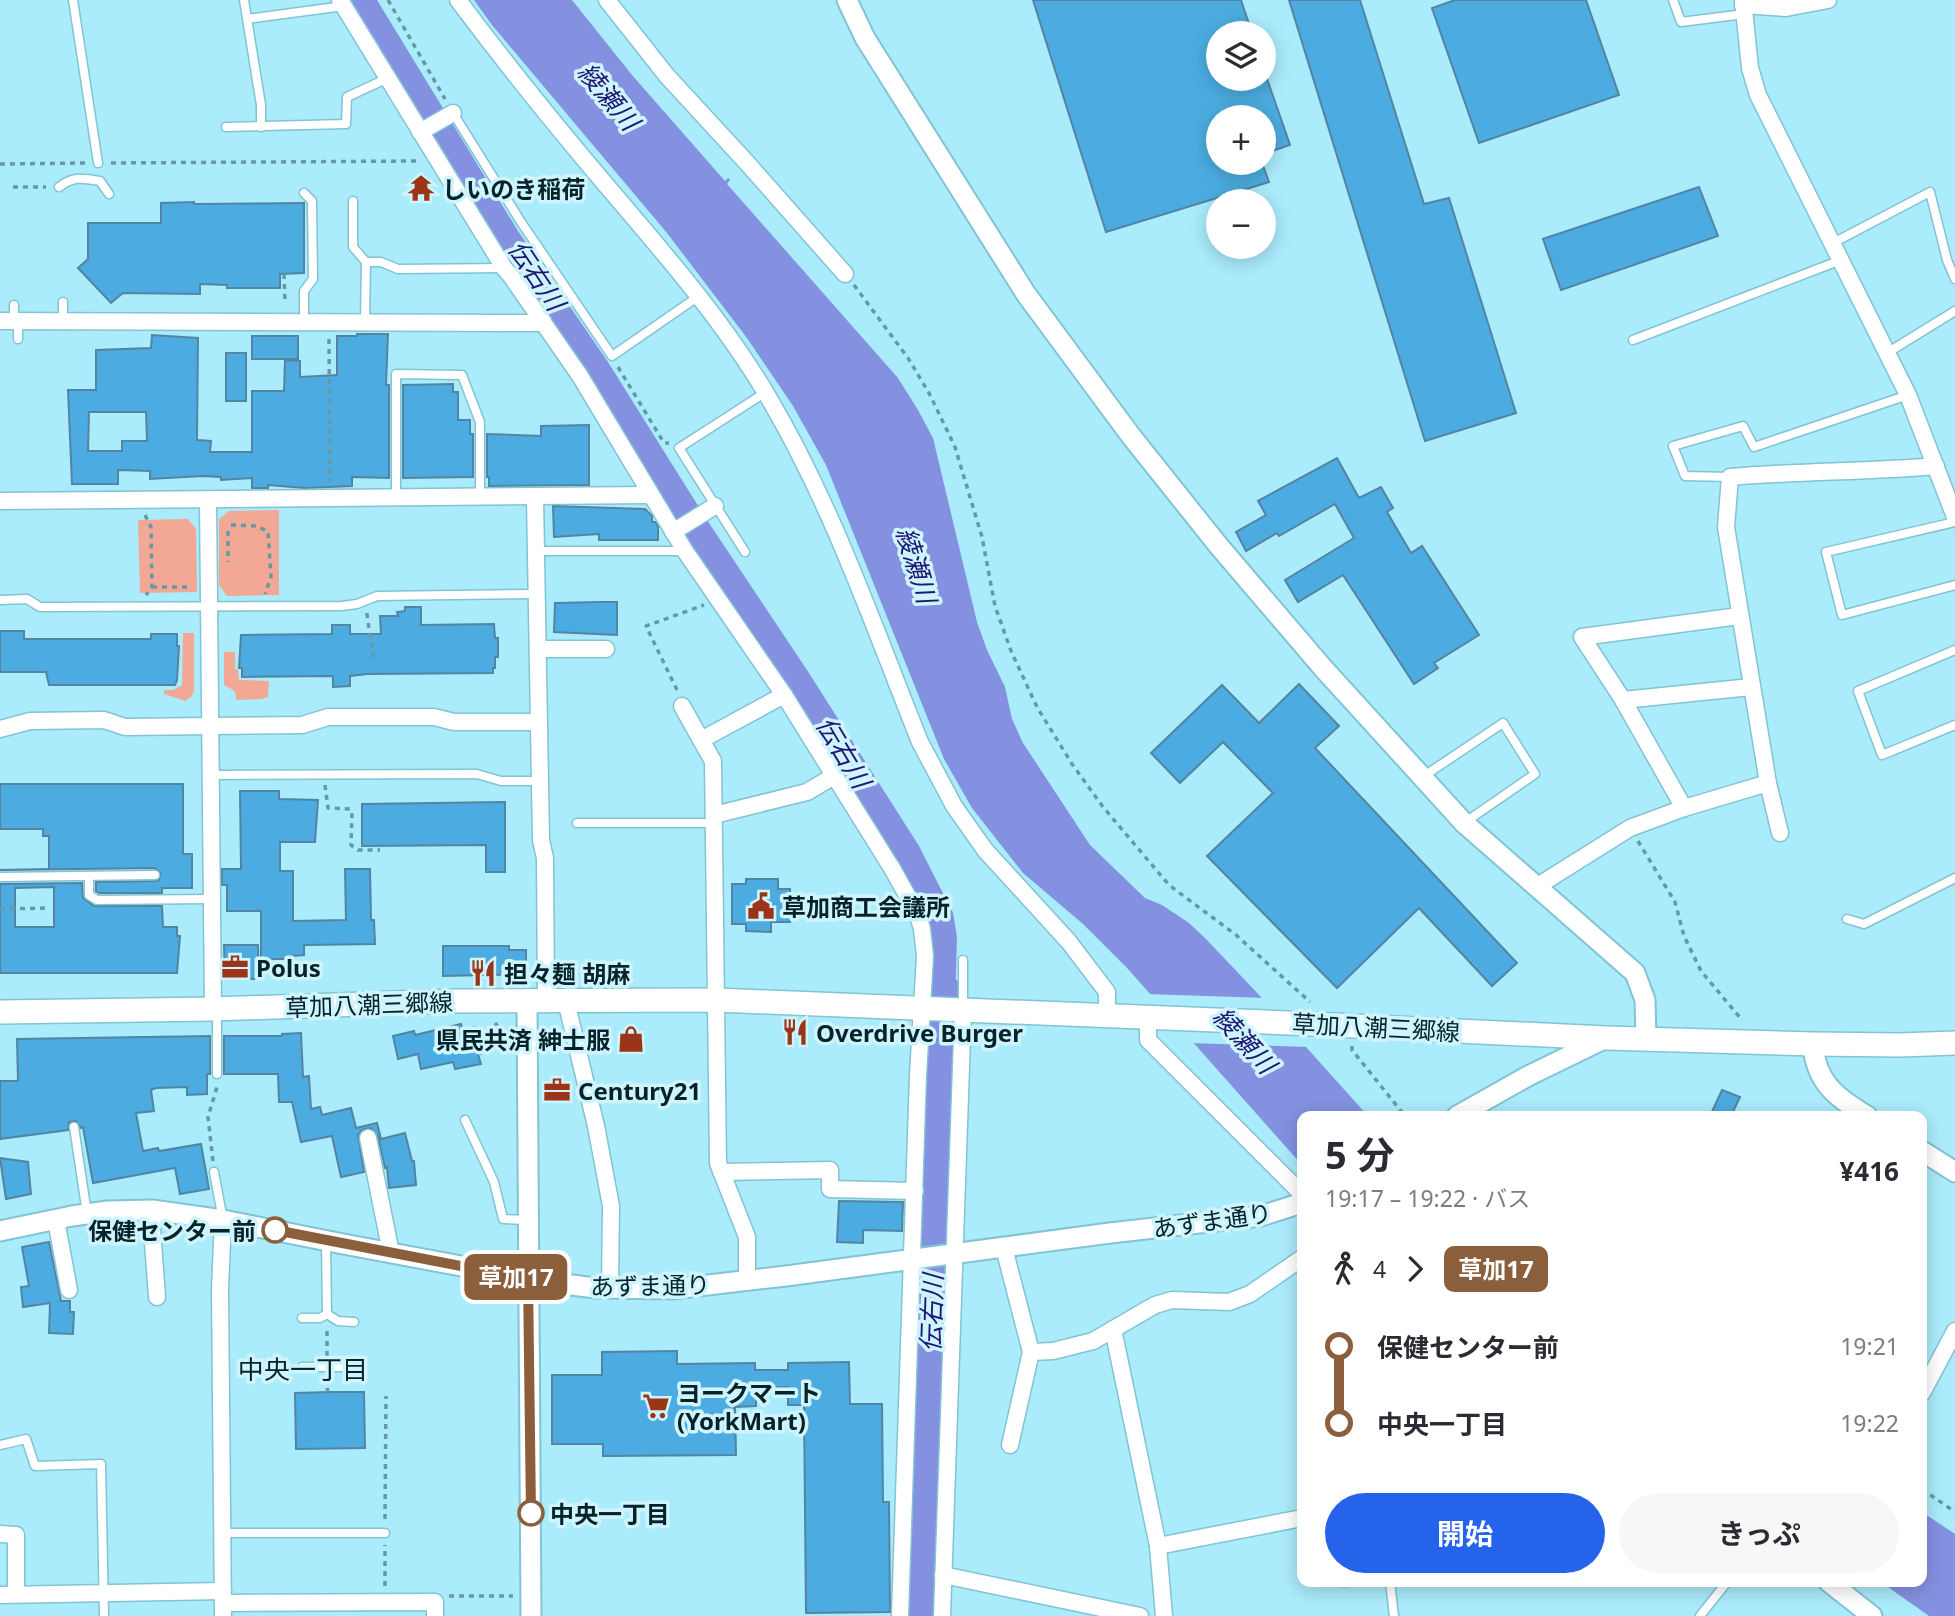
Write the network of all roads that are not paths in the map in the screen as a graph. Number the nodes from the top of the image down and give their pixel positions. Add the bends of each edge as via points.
1 (73, 0) edge
2 (244, 0) edge
3 (457, 0) edge
4 (607, 0) edge
5 (847, 0) edge
6 (1673, 0) edge
7 (1828, 0) edge
8 (342, 3) edge
9 (1743, 6) edge
10 (247, 19) junction
11 (388, 78) junction
12 (453, 113) joint
13 (226, 127) dead end
14 (261, 127) junction
15 (420, 132) junction
16 (97, 163) road end
17 (59, 187) road end
18 (304, 193) dead end
19 (109, 194) dead end
20 (353, 201) dead end
21 (1833, 243) junction
22 (1841, 260) junction
23 (366, 262) junction
24 (504, 268) junction
25 (845, 274) road end
26 (1955, 279) edge
27 (700, 296) junction
28 (64, 302) dead end
29 (1955, 311) edge
30 (12, 317) edge
31 (543, 321) junction
32 (64, 322) junction
33 (304, 322) junction
34 (366, 322) junction
35 (18, 339) dead end
36 (1633, 340) dead end
37 (1887, 353) junction
38 (766, 393) junction
39 (1908, 395) junction
40 (1937, 466) junction
41 (1730, 477) junction
42 (650, 495) junction
43 (480, 497) junction
44 (535, 497) junction
45 (396, 498) junction
46 (208, 499) junction
47 (0, 501) edge
48 (711, 508) junction
49 (1955, 518) edge
50 (675, 531) junction
51 (536, 551) junction
52 (685, 551) junction
53 (745, 552) dead end
54 (1955, 585) edge
55 (537, 594) junction
56 (0, 600) edge
57 (209, 606) junction
58 (1739, 616) junction
59 (538, 649) junction
60 (606, 649) dead end
61 (1955, 650) edge
62 (1751, 687) junction
63 (783, 695) junction
64 (1623, 700) junction
65 (682, 706) road end
66 (538, 722) junction
67 (210, 725) junction
68 (1955, 725) edge
69 (0, 729) edge
70 (701, 740) junction
71 (211, 775) junction
72 (834, 775) junction
73 (1422, 778) junction
74 (540, 781) junction
75 (1768, 783) junction
76 (1684, 808) junction
77 (714, 819) junction
78 (577, 823) dead end
79 (1464, 823) junction
80 (1780, 833) dead end
81 (89, 876) junction
82 (155, 876) dead end
83 (0, 877) edge
84 (1955, 878) edge
85 (1536, 887) junction
86 (211, 899) junction
87 (1847, 919) dead end
88 (963, 960) dead end
89 (716, 1000) junction
90 (546, 1001) junction
91 (926, 1008) junction
92 (215, 1009) junction
93 (960, 1009) junction
94 (0, 1012) edge
95 (1107, 1016) junction
96 (1143, 1017) junction
97 (1606, 1038) junction
98 (1646, 1039) junction
99 (1955, 1043) edge
100 (1813, 1044) junction
101 (217, 1074) road end
102 (1466, 1111) edge
103 (1859, 1111) edge
104 (465, 1120) dead end
105 (74, 1127) dead end
106 (368, 1138) dead end
107 (1927, 1154) edge
108 (214, 1172) road end
109 (721, 1172) junction
110 (1955, 1172) edge
111 (915, 1191) junction
112 (1297, 1196) edge
113 (1297, 1203) edge
114 (154, 1211) junction
115 (87, 1214) junction
116 (56, 1220) junction
117 (223, 1220) junction
118 (528, 1220) junction
119 (0, 1231) edge
120 (326, 1241) junction
121 (1004, 1248) junction
122 (388, 1252) junction
123 (951, 1254) junction
124 (915, 1259) junction
125 (1297, 1261) edge
126 (528, 1279) junction
127 (747, 1280) junction
128 (610, 1288) junction
129 (69, 1290) dead end
130 (157, 1297) dead end
131 (327, 1314) junction
132 (302, 1318) dead end
133 (354, 1322) dead end
134 (1113, 1329) junction
135 (1955, 1331) edge
136 (1031, 1352) junction
137 (302, 1367) dead end
138 (355, 1367) dead end
139 (1927, 1384) edge
140 (0, 1445) edge
141 (1010, 1445) dead end
142 (1297, 1519) edge
143 (223, 1533) junction
144 (385, 1533) road end
145 (0, 1534) edge
146 (1158, 1546) junction
147 (943, 1575) junction
148 (1391, 1587) edge
149 (1723, 1587) edge
150 (1835, 1587) edge
151 (104, 1592) junction
152 (8, 1594) edge
153 (223, 1604) edge
154 (435, 1609) edge
155 (333, 1610) edge
156 (1108, 1613) edge
157 (104, 1616) edge
158 (531, 1616) edge
159 (900, 1616) edge
160 (942, 1616) edge
161 (1140, 1616) edge
162 (1164, 1616) edge
163 (1394, 1616) edge
164 (1700, 1616) edge
165 (1872, 1616) edge

1 - 16 lane
2 - 10 lane
3 - 27 street
4 - 25 street via 667,76
5 - 73 street via 865,38 1051,329 1219,545
6 - 9 lane via 1681,22
7 - 9 street via 1786,8
8 - 10 lane
8 - 11 street
9 - 21 street via 1758,95
10 - 14 lane
11 - 14 lane via 347,97 346,124
11 - 15 street
12 - 15 street
12 - 27 lane via 520,222 612,356
13 - 14 lane
15 - 24 street
17 - 19 lane via 73,178 84,178 100,181
18 - 33 lane via 312,201 313,279 304,291
20 - 23 lane via 353,247
21 - 22 street
21 - 26 lane via 1930,192
22 - 36 lane
22 - 37 street
23 - 24 lane via 398,269
23 - 34 lane
24 - 31 street
27 - 38 street
28 - 32 lane
29 - 37 lane
30 - 32 street
30 - 35 lane
31 - 34 street
31 - 42 street
32 - 33 street
33 - 34 street
37 - 39 street
38 - 48 lane via 679,448
38 - 95 street via 839,538 936,775 985,850 1069,942 1107,992
39 - 40 street
39 - 41 lane via 1754,447 1743,426 1673,446 1685,476
40 - 41 street
40 - 49 street
41 - 58 street via 1726,527
42 - 44 street
42 - 50 street
43 - 44 street
43 - 45 street
43 - 45 lane via 480,422 462,375 396,374
44 - 51 street
45 - 46 street
46 - 47 street via 18,495
46 - 57 street
48 - 50 street
48 - 53 lane
49 - 54 lane via 1826,552 1842,614
50 - 52 street
51 - 52 lane
51 - 55 street
52 - 63 street
55 - 57 lane via 377,596 342,606
55 - 59 street
56 - 57 lane via 27,600 40,607
57 - 67 street
58 - 62 street
58 - 64 street via 1582,637
59 - 60 street
59 - 66 street
61 - 68 lane via 1858,691 1882,755
62 - 64 street
62 - 75 street
63 - 70 street
63 - 72 street
64 - 76 street
65 - 70 street
66 - 67 street via 328,717 302,725
66 - 74 street
67 - 69 street via 125,727 104,720 30,721
67 - 71 street
70 - 77 street via 713,761
71 - 74 lane via 477,774 501,781
71 - 86 street
72 - 77 street via 807,792
72 - 91 street via 918,915
73 - 79 street
73 - 79 lane via 1503,723 1535,774
74 - 90 street
75 - 76 street
75 - 80 street
76 - 85 street via 1630,828
77 - 78 lane
77 - 89 street
79 - 85 street
81 - 82 lane
81 - 83 lane
81 - 86 lane via 89,895 97,900
84 - 87 lane via 1864,924
85 - 98 street via 1635,973 1645,1000
86 - 92 street
88 - 93 lane
89 - 90 main road, 草加八潮三郷線
89 - 91 main road, 草加八潮三郷線
89 - 109 street
90 - 92 main road, 草加八潮三郷線
90 - 118 street
90 - 128 street via 596,1126 611,1206
91 - 93 main road, 草加八潮三郷線
91 - 111 street via 918,1074
92 - 94 main road, 草加八潮三郷線
92 - 101 lane
93 - 95 main road, 草加八潮三郷線
93 - 123 street
95 - 96 main road, 草加八潮三郷線
96 - 97 main road, 草加八潮三郷線
96 - 112 street via 1148,1040
97 - 98 main road, 草加八潮三郷線
97 - 102 street
98 - 100 main road, 草加八潮三郷線 via 1746,1033
99 - 100 main road, 草加八潮三郷線
100 - 103 street via 1816,1070 1826,1085
104 - 118 lane via 494,1182 503,1219
105 - 115 lane
106 - 122 street
107 - 110 street
108 - 117 lane
109 - 111 street via 830,1170 830,1189
109 - 127 street via 747,1237
111 - 124 street
113 - 121 street, あずま通り via 1261,1216
114 - 115 street, あずま通り
114 - 117 street, あずま通り
114 - 130 street
115 - 116 street, あずま通り
116 - 119 street, あずま通り
116 - 129 street
117 - 120 street, あずま通り
117 - 143 street
118 - 126 street
120 - 122 street, あずま通り
120 - 131 lane
121 - 123 street, あずま通り
121 - 136 street
122 - 126 street, あずま通り
123 - 124 street, あずま通り
123 - 147 street
124 - 127 street, あずま通り
124 - 159 street
125 - 134 street via 1250,1294 1229,1302 1172,1300 1155,1304
126 - 128 street, あずま通り
126 - 158 street
127 - 128 street, あずま通り via 673,1289
131 - 132 lane
131 - 133 lane via 338,1321
134 - 136 street via 1093,1341
134 - 146 street
135 - 139 street
136 - 141 street
137 - 138 lane
140 - 151 lane via 26,1439 35,1466 102,1464
142 - 146 street
143 - 144 lane
143 - 153 street
145 - 152 street via 16,1535
146 - 162 street
147 - 156 street
147 - 160 street
148 - 163 lane
149 - 164 lane
150 - 165 street
151 - 152 street
151 - 153 street
151 - 157 lane
153 - 155 street
154 - 155 street via 385,1602
156 - 161 street

